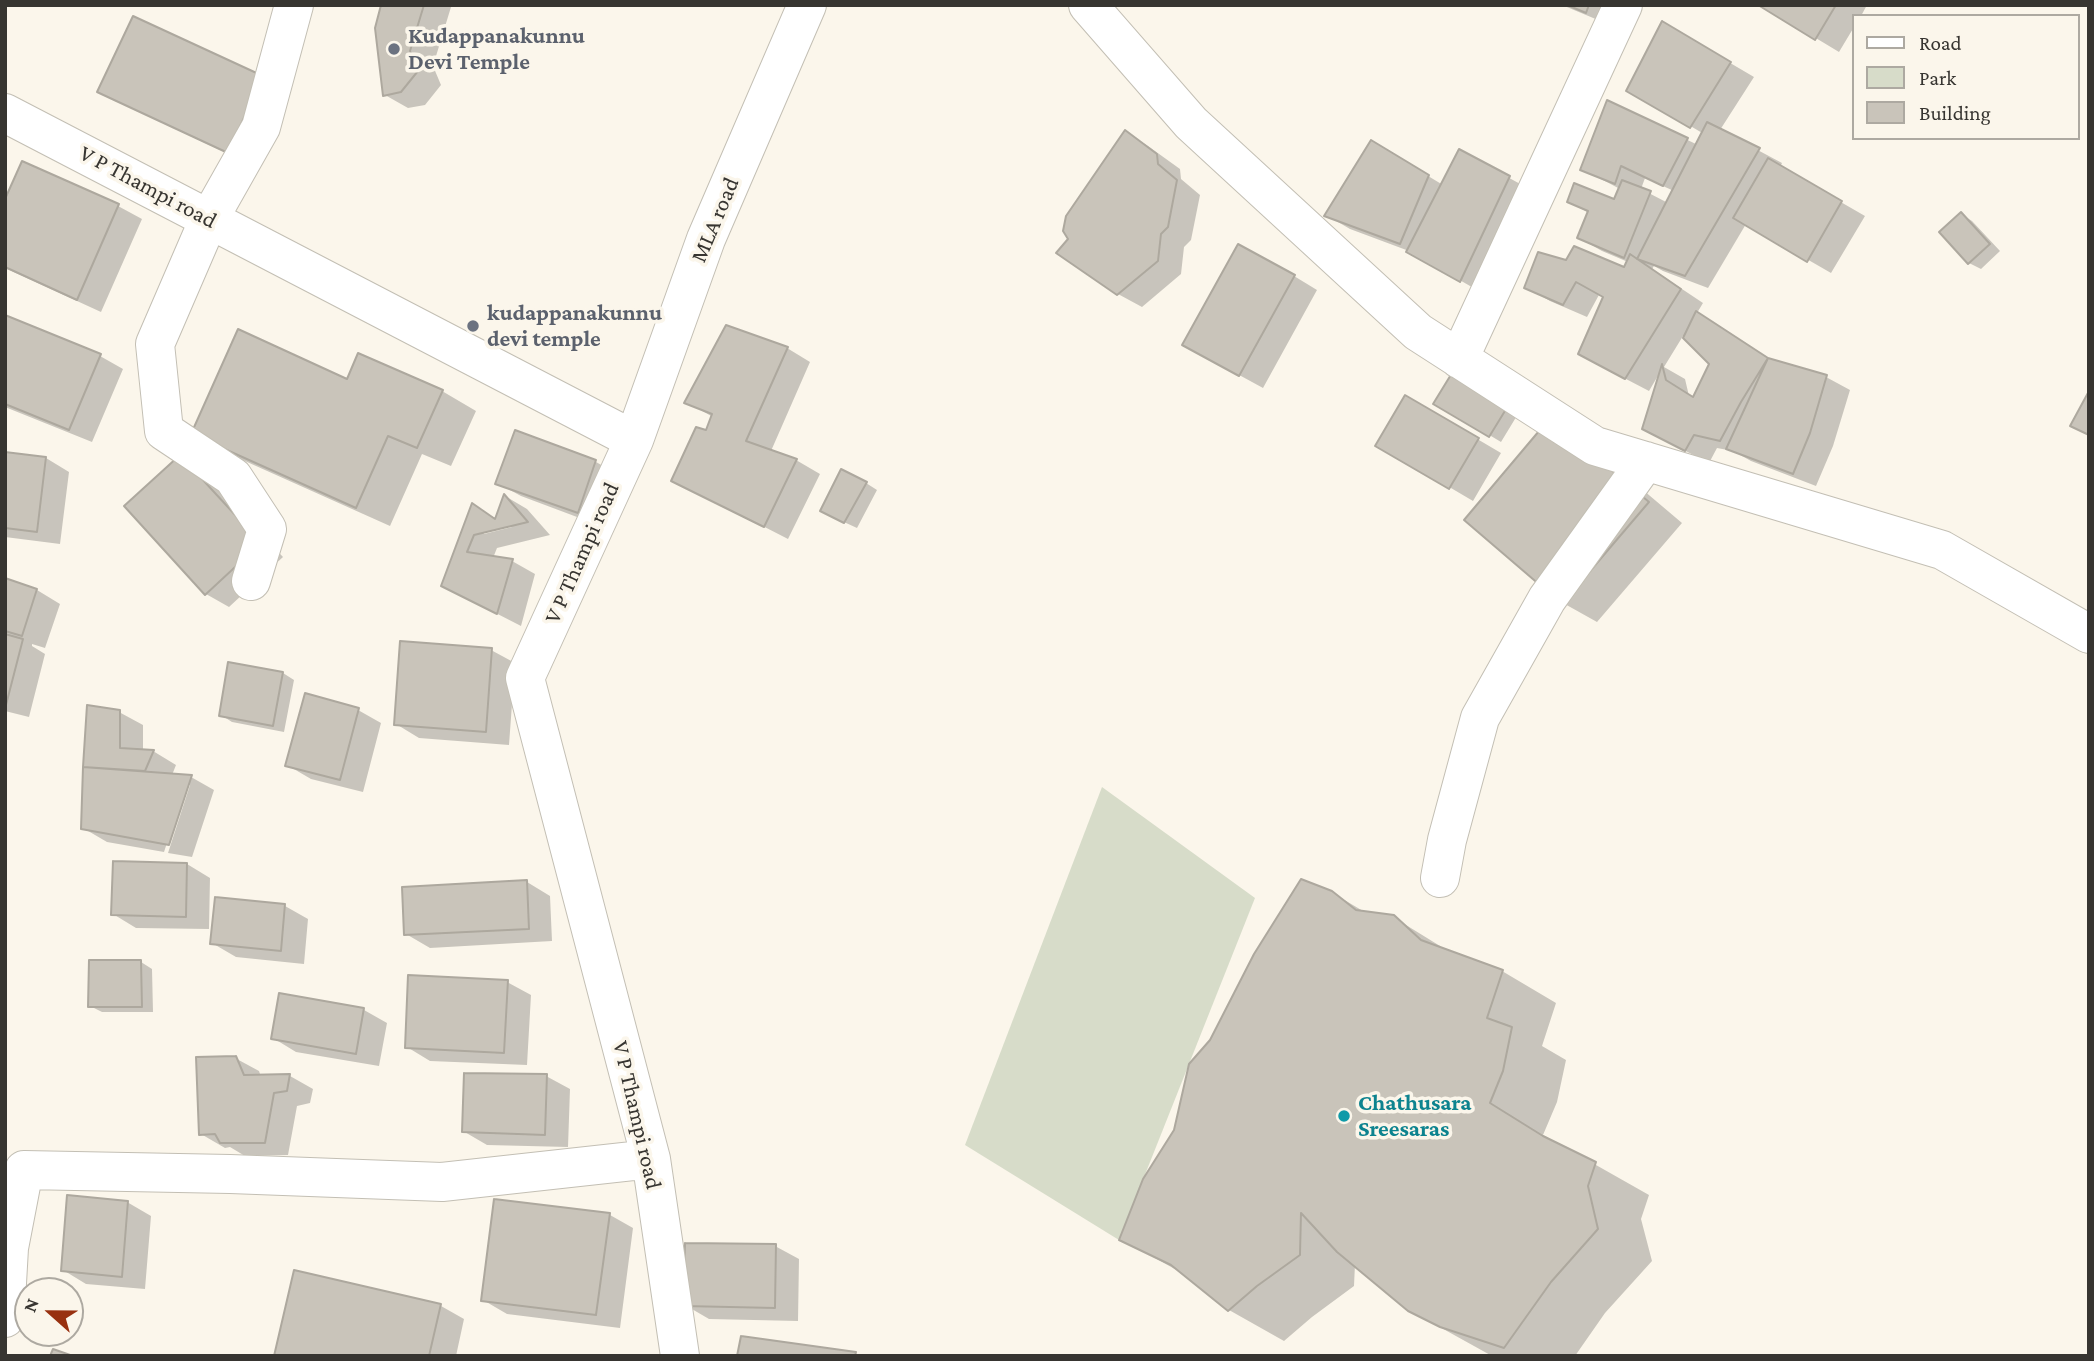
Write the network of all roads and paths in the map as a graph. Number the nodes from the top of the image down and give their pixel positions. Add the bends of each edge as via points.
1 (294, 5) edge
2 (807, 5) edge
3 (1088, 5) edge
4 (1623, 5) edge
5 (5, 113) edge
6 (209, 219) junction
7 (1459, 359) junction
8 (634, 439) junction
9 (1646, 461) junction
10 (251, 581) dead end
11 (2089, 634) edge
12 (1440, 878) dead end
13 (651, 1158) junction
14 (5, 1318) edge
15 (680, 1356) edge

1 - 6 street via 261,127
2 - 8 street, MLA road via 706,239
3 - 7 street via 1191,123 1418,332
4 - 7 street
5 - 6 street, V P Thampi road
6 - 8 street, V P Thampi road
6 - 10 street via 155,344 164,431 233,477 267,529
7 - 9 street via 1595,446
8 - 13 street, V P Thampi road via 525,678
9 - 11 street via 1942,551
9 - 12 street via 1547,599 1480,718
13 - 14 street via 442,1182 24,1170 9,1248
13 - 15 street, V P Thampi road

